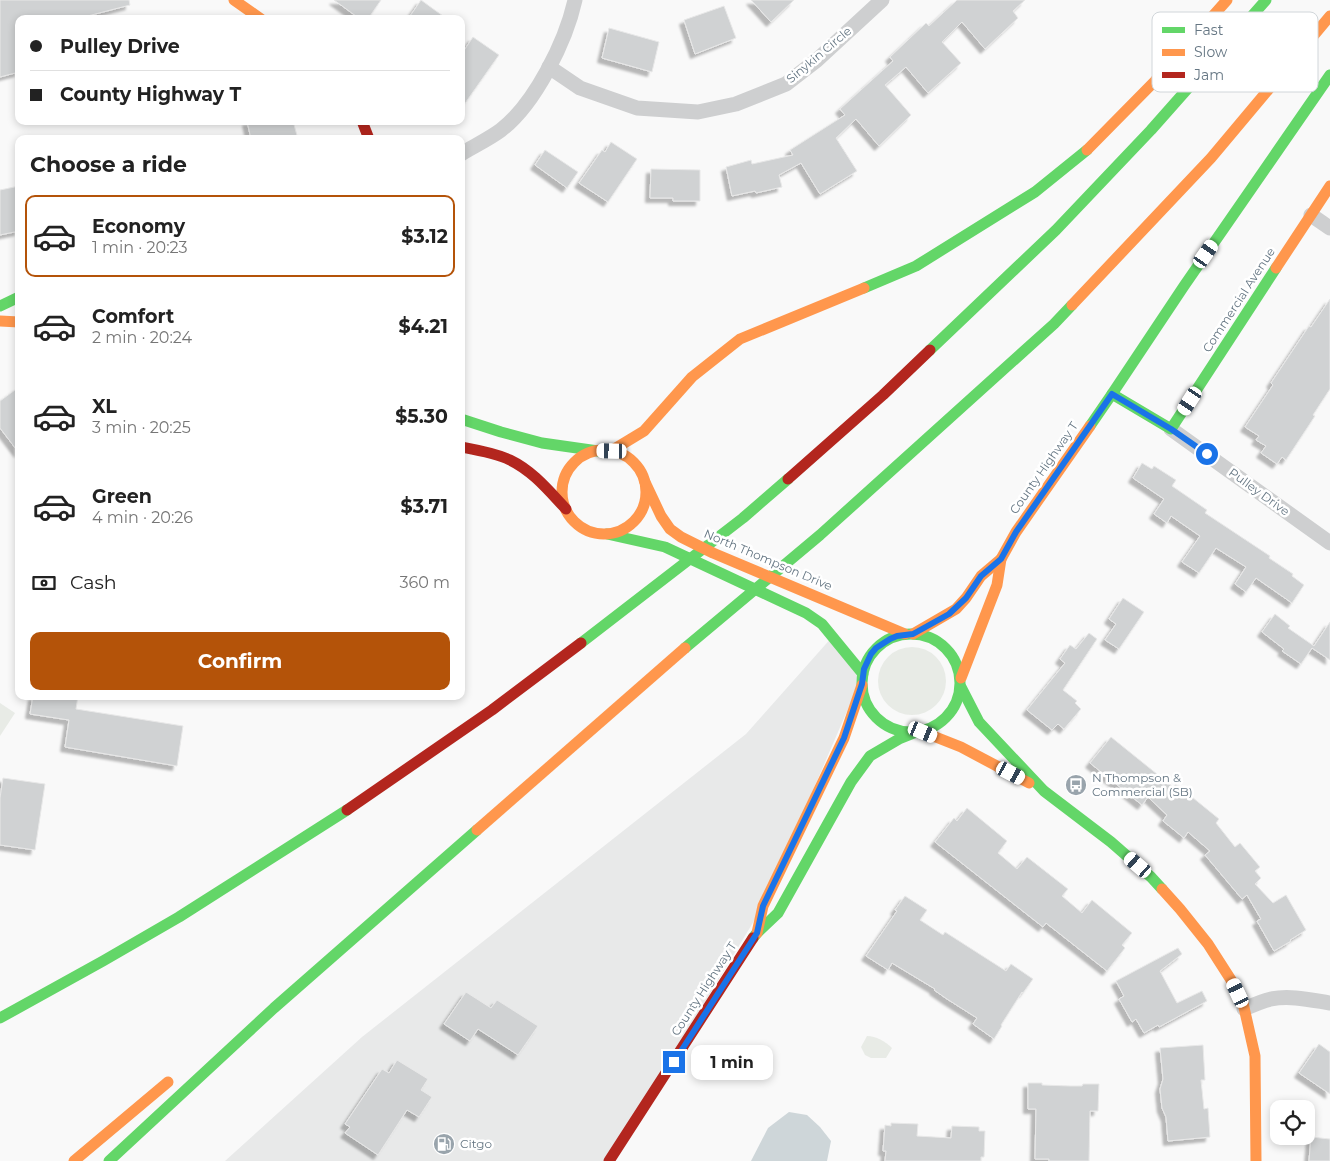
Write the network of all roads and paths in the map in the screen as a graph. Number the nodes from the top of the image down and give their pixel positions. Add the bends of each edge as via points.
1 (234, 0) edge
2 (575, 0) edge
3 (882, 0) edge
4 (1227, 0) edge
5 (1266, 0) edge
6 (1216, 12) edge
7 (1255, 12) edge
8 (255, 15) edge
9 (1330, 16) edge
10 (1318, 30) edge
11 (549, 67) junction
12 (1330, 75) edge
13 (1152, 84) edge
14 (1185, 92) edge
15 (1266, 92) edge
16 (465, 152) edge
17 (1330, 186) edge
18 (1311, 215) junction
19 (1330, 228) edge
20 (15, 299) edge
21 (0, 306) edge
22 (0, 321) edge
23 (15, 322) edge
24 (1112, 394) junction
25 (465, 420) edge
26 (1171, 429) junction
27 (465, 447) edge
28 (598, 451) junction
29 (612, 451) junction
30 (645, 482) junction
31 (566, 509) junction
32 (607, 534) junction
33 (1330, 543) edge
34 (1001, 559) junction
35 (909, 634) junction
36 (862, 679) junction
37 (961, 682) junction
38 (918, 732) junction
39 (1044, 791) junction
40 (757, 933) junction
41 (1330, 1003) edge
42 (274, 1008) junction
43 (1244, 1008) junction
44 (0, 1018) edge
45 (217, 1046) dead end
46 (178, 1074) dead end
47 (74, 1161) edge
48 (109, 1161) edge
49 (609, 1161) edge
50 (1256, 1161) edge

1 - 8 main road
2 - 11 street via 566,32
3 - 11 street, Sinykin Circle via 786,84 736,104 698,112 637,108 580,88
4 - 6 main road
5 - 7 main road
9 - 10 main road
11 - 16 street via 529,100 510,121
12 - 24 main road, County Highway T
13 - 29 main road via 1084,153 1035,192 916,266 740,339 692,377 644,431
14 - 44 main road via 1056,230 883,394 743,518 651,592 492,710 371,794 179,917
15 - 42 main road via 1211,158 1054,324 820,535 675,657
17 - 18 main road, Commercial Avenue
18 - 19 street
18 - 26 main road, Commercial Avenue
20 - 21 main road
22 - 23 main road
24 - 26 main road, Pulley Drive
24 - 34 main road, County Highway T via 1016,532
25 - 28 main road via 542,443
26 - 33 street, Pulley Drive
27 - 31 main road via 516,463
28 - 29 main road
28 - 31 main road via 586,455 568,472 562,497
29 - 30 main road via 633,462
30 - 32 main road via 646,497 642,511 621,530
30 - 35 main road, North Thompson Drive via 661,516 681,538
31 - 32 main road via 583,528
32 - 36 main road via 665,547 806,613 833,636
34 - 35 main road, County Highway T via 981,576 956,609
34 - 37 main road, County Highway T via 997,585
35 - 36 main road via 890,639 876,648 867,661
35 - 37 main road via 925,636 945,647 958,666
36 - 38 main road via 869,710 881,722 896,731
36 - 40 main road, County Highway T via 844,738 763,906
37 - 38 main road via 956,704 946,719
37 - 39 main road via 979,722
38 - 39 main road via 961,747
38 - 40 main road, County Highway T via 899,738 870,756 851,782 778,913
39 - 43 main road via 1152,877 1208,944 1233,983
40 - 49 main road, County Highway T
41 - 43 street via 1284,998
42 - 45 main road
42 - 48 main road
43 - 50 main road via 1255,1056
46 - 47 main road

